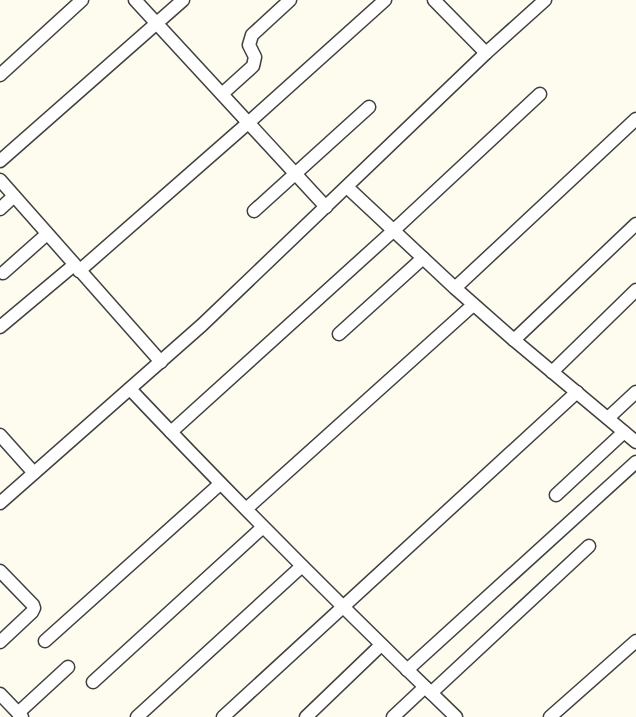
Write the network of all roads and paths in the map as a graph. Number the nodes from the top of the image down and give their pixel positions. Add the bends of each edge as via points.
1 (82, 0) edge
2 (135, 0) edge
3 (183, 0) edge
4 (290, 0) edge
5 (385, 0) edge
6 (434, 0) edge
7 (545, 0) edge
8 (156, 23) junction
9 (486, 53) junction
10 (0, 75) edge
11 (222, 94) junction
12 (540, 94) dead end
13 (369, 107) dead end
14 (636, 119) edge
15 (248, 123) junction
16 (0, 161) edge
17 (295, 174) junction
18 (0, 180) edge
19 (347, 187) junction
20 (14, 196) junction
21 (326, 207) junction
22 (0, 209) edge
23 (254, 211) dead end
24 (636, 224) edge
25 (393, 231) junction
26 (47, 234) junction
27 (423, 258) junction
28 (76, 268) junction
29 (3, 272) dead end
30 (455, 288) junction
31 (636, 290) edge
32 (473, 305) junction
33 (0, 327) edge
34 (339, 334) dead end
35 (514, 340) junction
36 (161, 362) junction
37 (552, 372) junction
38 (130, 389) junction
39 (577, 392) junction
40 (636, 392) edge
41 (608, 418) junction
42 (171, 432) junction
43 (624, 432) junction
44 (0, 435) edge
45 (636, 442) edge
46 (636, 462) edge
47 (34, 473) junction
48 (220, 484) junction
49 (556, 494) dead end
50 (0, 503) edge
51 (246, 509) junction
52 (263, 527) junction
53 (590, 546) dead end
54 (302, 566) junction
55 (0, 571) edge
56 (343, 606) junction
57 (45, 641) dead end
58 (636, 641) edge
59 (0, 642) edge
60 (381, 645) junction
61 (68, 667) dead end
62 (407, 670) junction
63 (93, 682) dead end
64 (428, 690) junction
65 (0, 694) edge
66 (20, 715) edge
67 (137, 717) edge
68 (222, 717) edge
69 (306, 717) edge
70 (393, 717) edge
71 (456, 717) edge
72 (550, 717) edge

1 - 10 street
2 - 8 street
3 - 8 street
4 - 11 street via 252,35 253,66
5 - 15 street
6 - 9 street
7 - 9 street
8 - 11 street
8 - 16 street
9 - 19 street
11 - 15 street
12 - 25 street
13 - 17 street
14 - 30 street
15 - 17 street
15 - 28 street
17 - 21 street
17 - 23 street
18 - 20 street
19 - 21 street
19 - 25 street
20 - 22 street
20 - 26 street
21 - 36 street
24 - 35 street
25 - 27 street
25 - 42 street
26 - 28 street
26 - 29 street
27 - 30 street
27 - 34 street
28 - 33 street
28 - 36 street
30 - 32 street
31 - 37 street
32 - 35 street
32 - 51 street
35 - 37 street
36 - 38 street
37 - 39 street
38 - 42 street
38 - 47 street
39 - 41 street
39 - 56 street
40 - 41 street
41 - 43 street
42 - 48 street
43 - 45 street
43 - 49 street
44 - 47 street
46 - 62 street
47 - 50 street
48 - 51 street
48 - 57 street
51 - 52 street
52 - 54 street
52 - 63 street
53 - 64 street
54 - 56 street
54 - 67 street
55 - 59 street via 34,608
56 - 60 street
56 - 68 street
58 - 72 street
60 - 62 street
60 - 69 street
61 - 66 street
62 - 64 street
64 - 70 street
64 - 71 street
65 - 66 street

